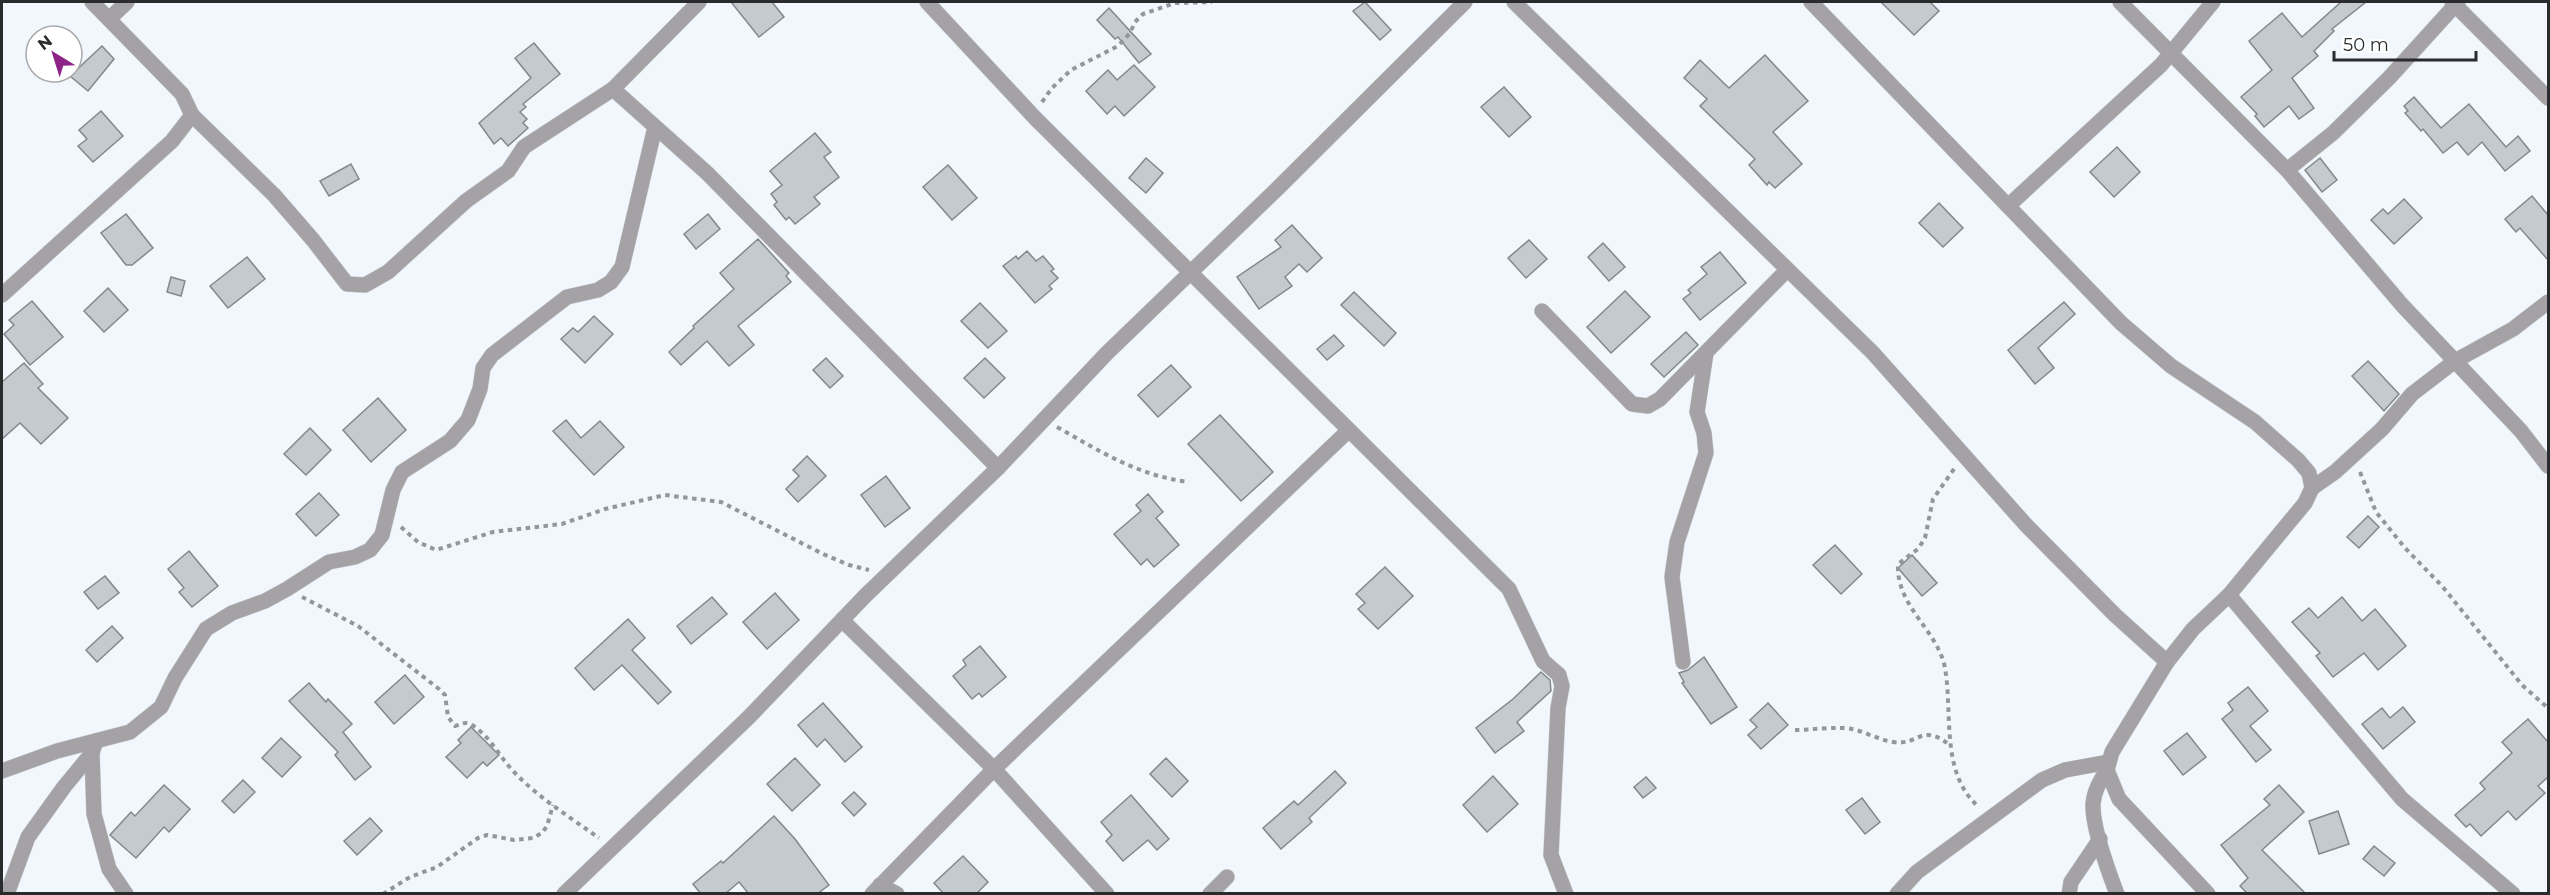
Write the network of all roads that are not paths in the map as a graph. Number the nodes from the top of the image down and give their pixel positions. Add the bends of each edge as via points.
1 (93, 2) edge
2 (127, 2) edge
3 (699, 2) edge
4 (927, 2) edge
5 (1465, 2) edge
6 (1514, 2) edge
7 (1811, 2) edge
8 (2120, 2) edge
9 (2213, 2) edge
10 (2455, 3) edge
11 (109, 19) junction
12 (2172, 52) junction
13 (613, 89) junction
14 (2548, 98) edge
15 (192, 115) junction
16 (655, 128) junction
17 (2287, 170) junction
18 (2008, 206) junction
19 (1786, 271) junction
20 (1190, 273) junction
21 (2, 295) edge
22 (2548, 302) edge
23 (1542, 311) dead end
24 (1706, 353) junction
25 (2455, 361) junction
26 (1348, 430) junction
27 (2548, 466) edge
28 (998, 468) junction
29 (2312, 488) junction
30 (2229, 595) junction
31 (842, 620) junction
32 (1683, 662) dead end
33 (2167, 662) junction
34 (94, 747) junction
35 (2108, 766) junction
36 (994, 769) junction
37 (2, 771) edge
38 (2100, 839) junction
39 (1227, 878) dead end
40 (876, 889) edge
41 (7, 894) edge
42 (126, 894) edge
43 (564, 894) edge
44 (897, 894) edge
45 (1107, 894) edge
46 (1210, 894) edge
47 (1566, 894) edge
48 (1897, 894) edge
49 (2069, 894) edge
50 (2118, 894) edge
51 (2208, 894) edge
52 (2513, 894) edge

1 - 11 street
2 - 11 street
3 - 13 street
4 - 20 street
5 - 20 street
6 - 19 street
7 - 18 street
8 - 12 street
9 - 12 street
10 - 14 street
10 - 17 street via 2389,78 2333,133
11 - 15 street via 182,94
12 - 17 street
12 - 18 street
13 - 15 street via 524,147 507,171 466,201 388,272 365,285 347,284 274,195
13 - 16 street
15 - 21 street via 172,141
16 - 28 street via 707,173
16 - 34 street via 622,267 611,282 598,290 567,297 492,355 483,368 468,420 450,441 402,472 393,490 382,535 370,550 329,562 265,601 206,628 161,706 130,732
17 - 25 street
18 - 29 street via 2121,323 2170,366 2255,423 2298,459 2309,472
19 - 24 street
19 - 33 street via 1873,353 2026,525
20 - 26 street
20 - 28 street via 1107,353
22 - 25 street via 2512,329
23 - 24 street via 1632,404 1648,406 1660,399
24 - 32 street via 1697,412 1706,453 1677,542 1672,577
25 - 27 street
25 - 29 street via 2412,394 2382,429
26 - 36 street
26 - 47 street via 1509,589 1543,661 1559,675 1562,686 1551,855
28 - 31 street
29 - 30 street via 2305,503
30 - 33 street via 2193,629
30 - 52 street via 2402,799
31 - 36 street
31 - 43 street via 749,717
33 - 35 street via 2112,752
34 - 37 street via 57,752
34 - 41 street via 28,837
34 - 42 street via 94,814 109,869
35 - 38 street via 2096,787 2093,805
35 - 48 street via 2065,770 2042,780 1917,872
35 - 51 street via 2119,799
36 - 40 street
36 - 45 street
38 - 49 street via 2071,882
38 - 50 street
39 - 46 street
40 - 44 street

